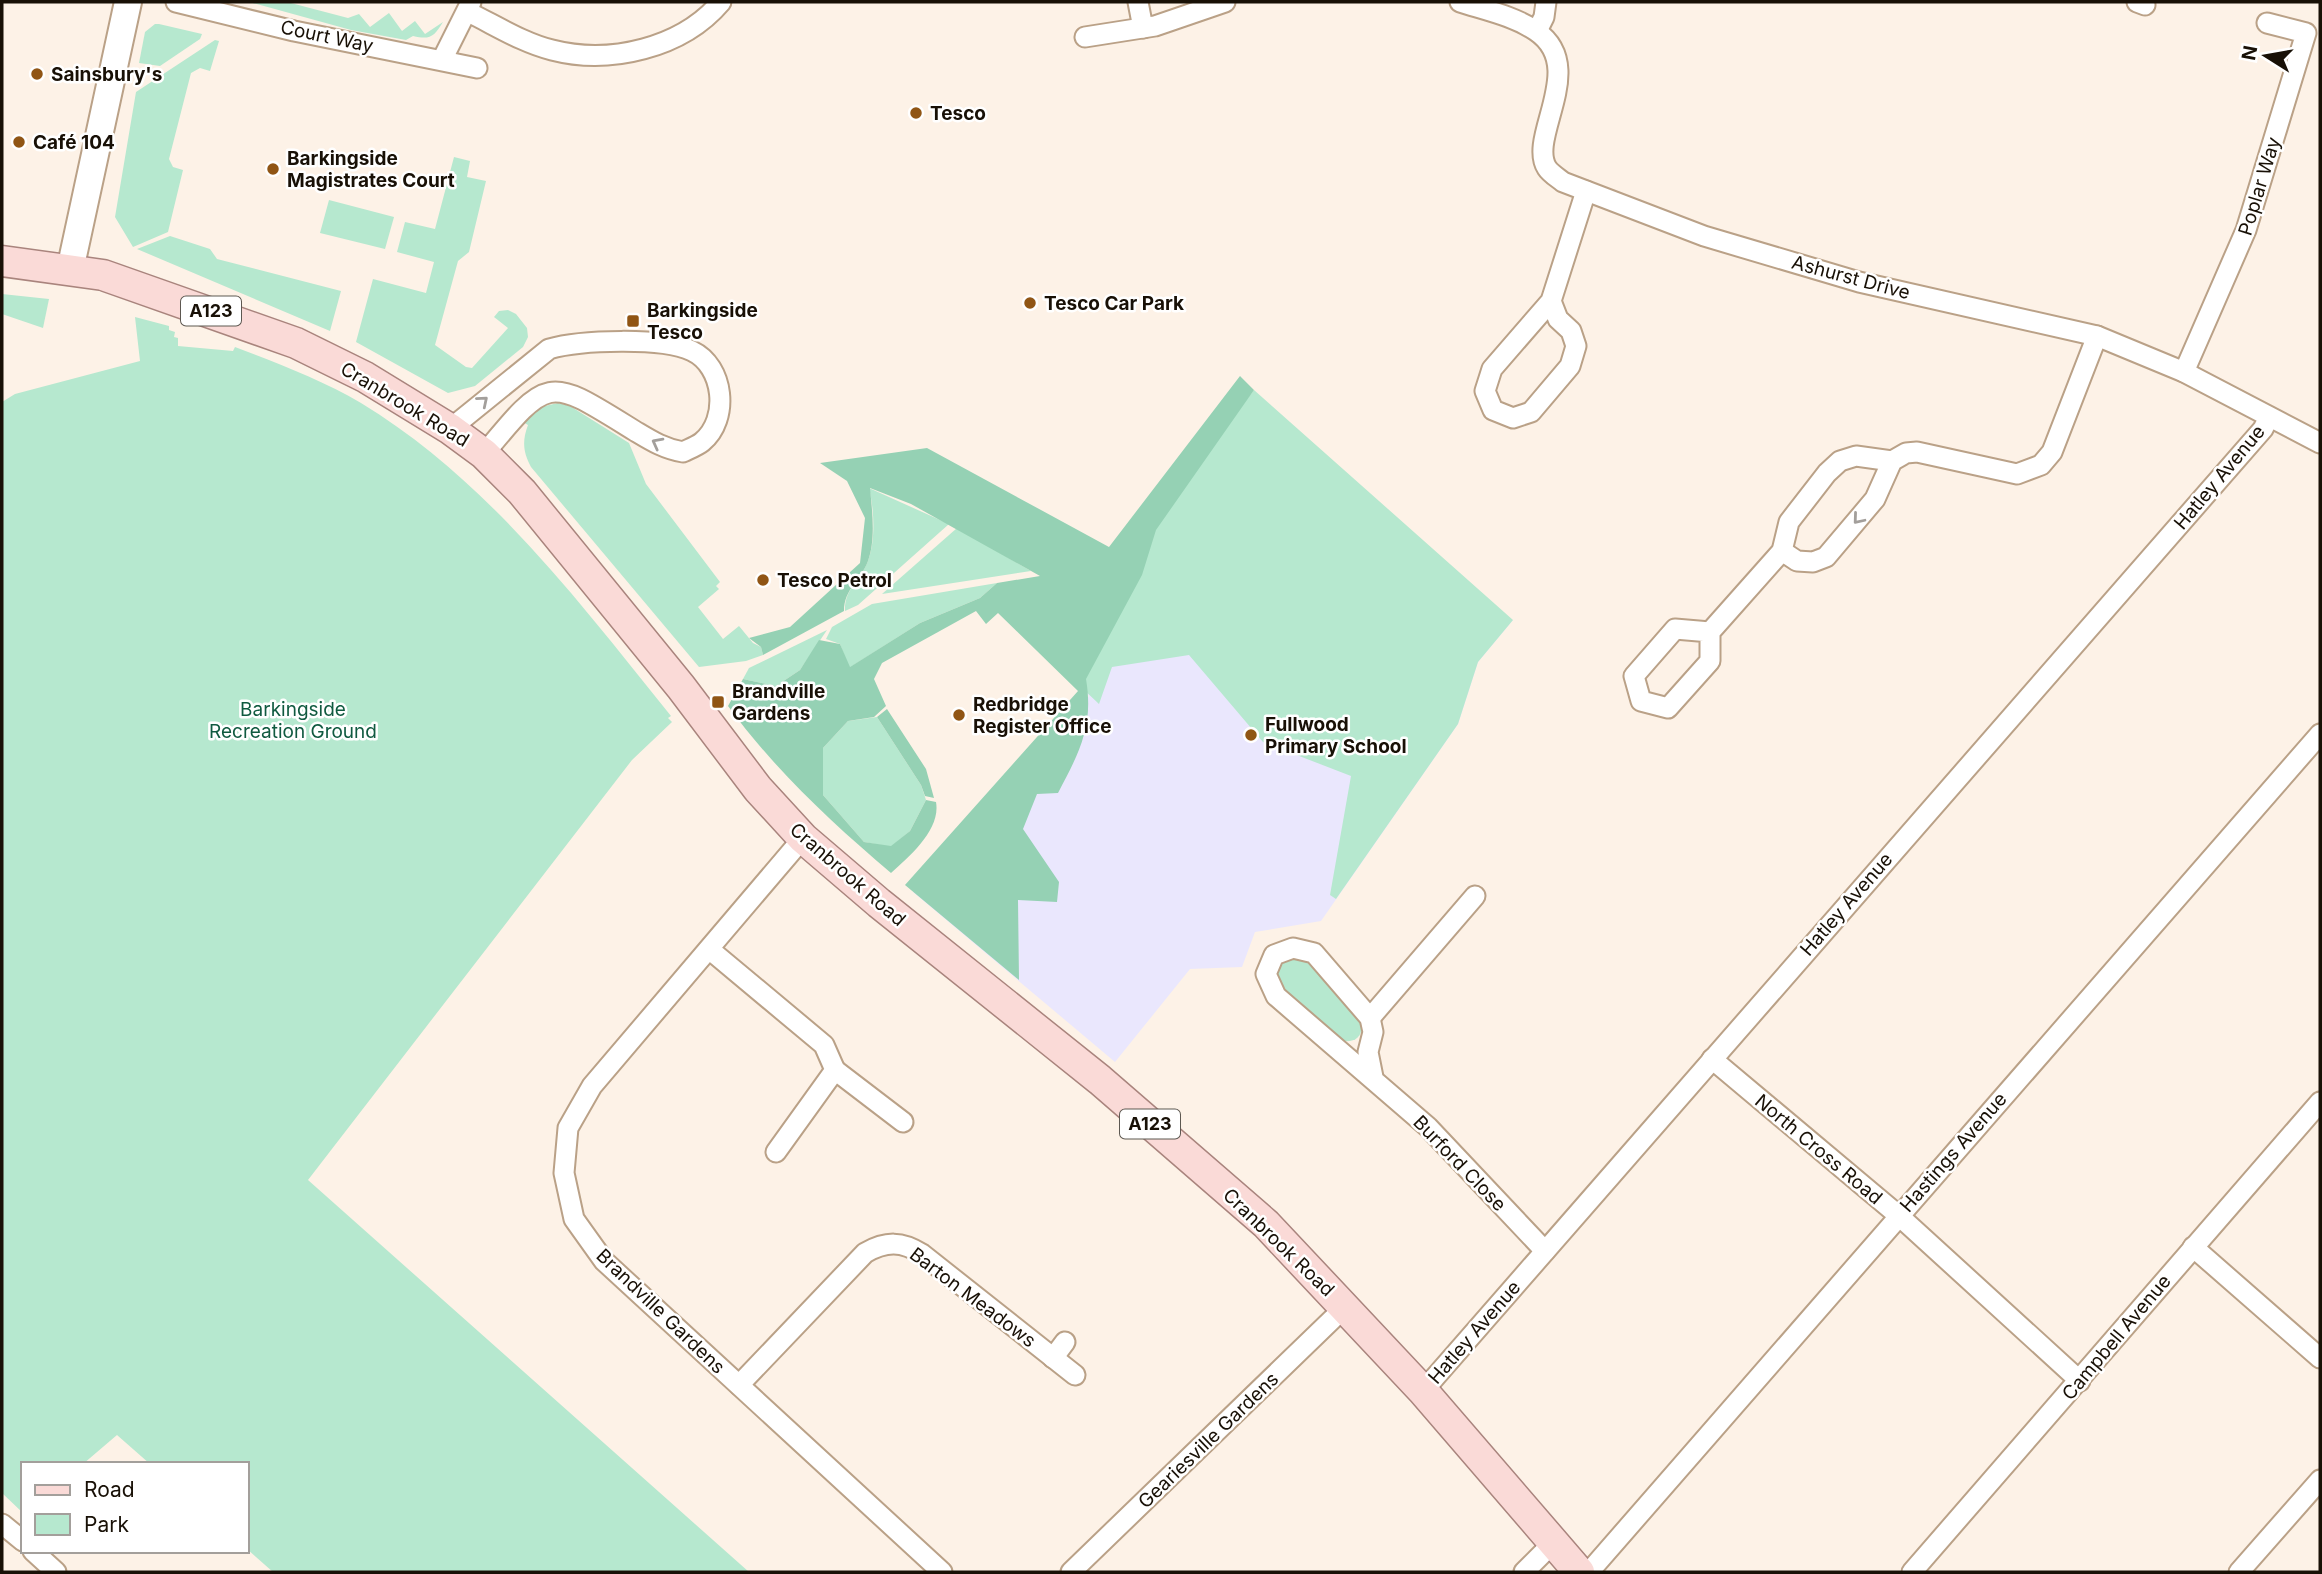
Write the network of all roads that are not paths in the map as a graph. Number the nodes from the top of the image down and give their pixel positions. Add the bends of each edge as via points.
1 (128, 2) edge
2 (176, 2) edge
3 (721, 2) edge
4 (1138, 2) edge
5 (1225, 2) edge
6 (1460, 2) edge
7 (1546, 2) edge
8 (470, 7) edge
9 (2267, 23) dead end
10 (1143, 27) junction
11 (1537, 31) junction
12 (1085, 37) dead end
13 (442, 60) junction
14 (477, 68) dead end
15 (1586, 191) junction
16 (2, 261) edge
17 (70, 270) junction
18 (1550, 301) junction
19 (2097, 336) junction
20 (2183, 372) junction
21 (2269, 417) junction
22 (450, 429) junction
23 (2320, 443) edge
24 (484, 454) junction
25 (1892, 461) junction
26 (1782, 551) junction
27 (1710, 632) junction
28 (2320, 734) edge
29 (803, 838) junction
30 (1475, 896) dead end
31 (709, 949) junction
32 (1370, 1018) junction
33 (1712, 1059) junction
34 (835, 1070) junction
35 (1373, 1077) junction
36 (2320, 1102) edge
37 (903, 1122) dead end
38 (776, 1152) dead end
39 (1898, 1215) junction
40 (2193, 1247) junction
41 (1545, 1251) junction
42 (1345, 1307) junction
43 (2320, 1358) edge
44 (1075, 1375) dead end
45 (2080, 1381) junction
46 (738, 1385) junction
47 (1423, 1391) junction
48 (2320, 1480) edge
49 (2, 1524) edge
50 (21, 1539) edge
51 (1554, 1542) junction
52 (35, 1553) edge
53 (56, 1572) edge
54 (942, 1572) edge
55 (1071, 1572) edge
56 (1524, 1572) edge
57 (1579, 1572) edge
58 (1589, 1572) edge
59 (1912, 1572) edge
60 (2239, 1572) edge

1 - 17 street
2 - 13 street, Court Way
3 - 8 street via 710,15 669,40 624,55 555,51
4 - 10 street
5 - 10 street
6 - 11 street
7 - 11 street
8 - 13 street
9 - 20 street, Poplar Way via 2306,33 2246,230
10 - 12 street
11 - 15 street, Ashurst Drive via 1555,56 1558,82 1543,156 1547,168 1563,182
13 - 14 street, Court Way
15 - 18 street
15 - 19 street, Ashurst Drive via 1704,236 1859,282
16 - 17 main road, A123
17 - 22 main road, Cranbrook Road / A123 via 128,283 296,343 365,377
18 - 18 street via 1576,346 1570,366 1531,412 1513,418 1493,410 1485,391 1492,369
19 - 20 street, Ashurst Drive
19 - 25 street via 2052,452 2041,465 2017,474 1917,452
20 - 21 street, Ashurst Drive
21 - 23 street, Ashurst Drive
21 - 33 street, Hatley Avenue
22 - 24 main road, Cranbrook Road / A123
22 -> 24 street via 539,356 568,343 674,345 705,359 715,372 720,404 715,424 702,442 683,452 659,445 578,395 550,390 520,410
24 - 29 main road, Cranbrook Road / A123 via 516,485 758,789
25 - 26 street via 1856,456 1840,461 1789,522
25 -> 26 street via 1875,499 1826,557 1797,561
26 - 27 street
27 - 27 street via 1710,660 1668,708 1641,701 1633,676 1675,629
28 - 39 street, Hastings Avenue
29 - 31 street, Brandville Gardens
29 - 42 main road, Cranbrook Road / A123 via 1100,1080 1266,1224
30 - 32 street
31 - 34 street via 824,1045
31 - 46 street, Brandville Gardens via 592,1087 568,1128 564,1173 574,1219 604,1261
32 - 35 street via 1373,1032 1368,1052
32 - 35 street, Burford Close via 1314,953 1293,948 1274,955 1266,974 1276,996
33 - 39 street, North Cross Road
33 - 41 street, Hatley Avenue
34 - 37 street
34 - 38 street
35 - 41 street, Burford Close via 1429,1127
36 - 40 street, Campbell Avenue
39 - 45 street, North Cross Road
39 - 58 street, Hastings Avenue
40 - 43 street
40 - 45 street, Campbell Avenue
41 - 47 street, Hatley Avenue
42 - 47 main road, Cranbrook Road / A123
42 - 55 street, Geariesville Gardens
44 - 46 street, Barton Meadows via 1059,1350 922,1254 896,1243 864,1253
45 - 59 street, Campbell Avenue
46 - 54 street, Brandville Gardens
47 - 51 main road, Cranbrook Road / A123
48 - 60 street
49 - 50 street
51 - 56 street
51 - 57 main road, Cranbrook Road / A123
52 - 53 street

